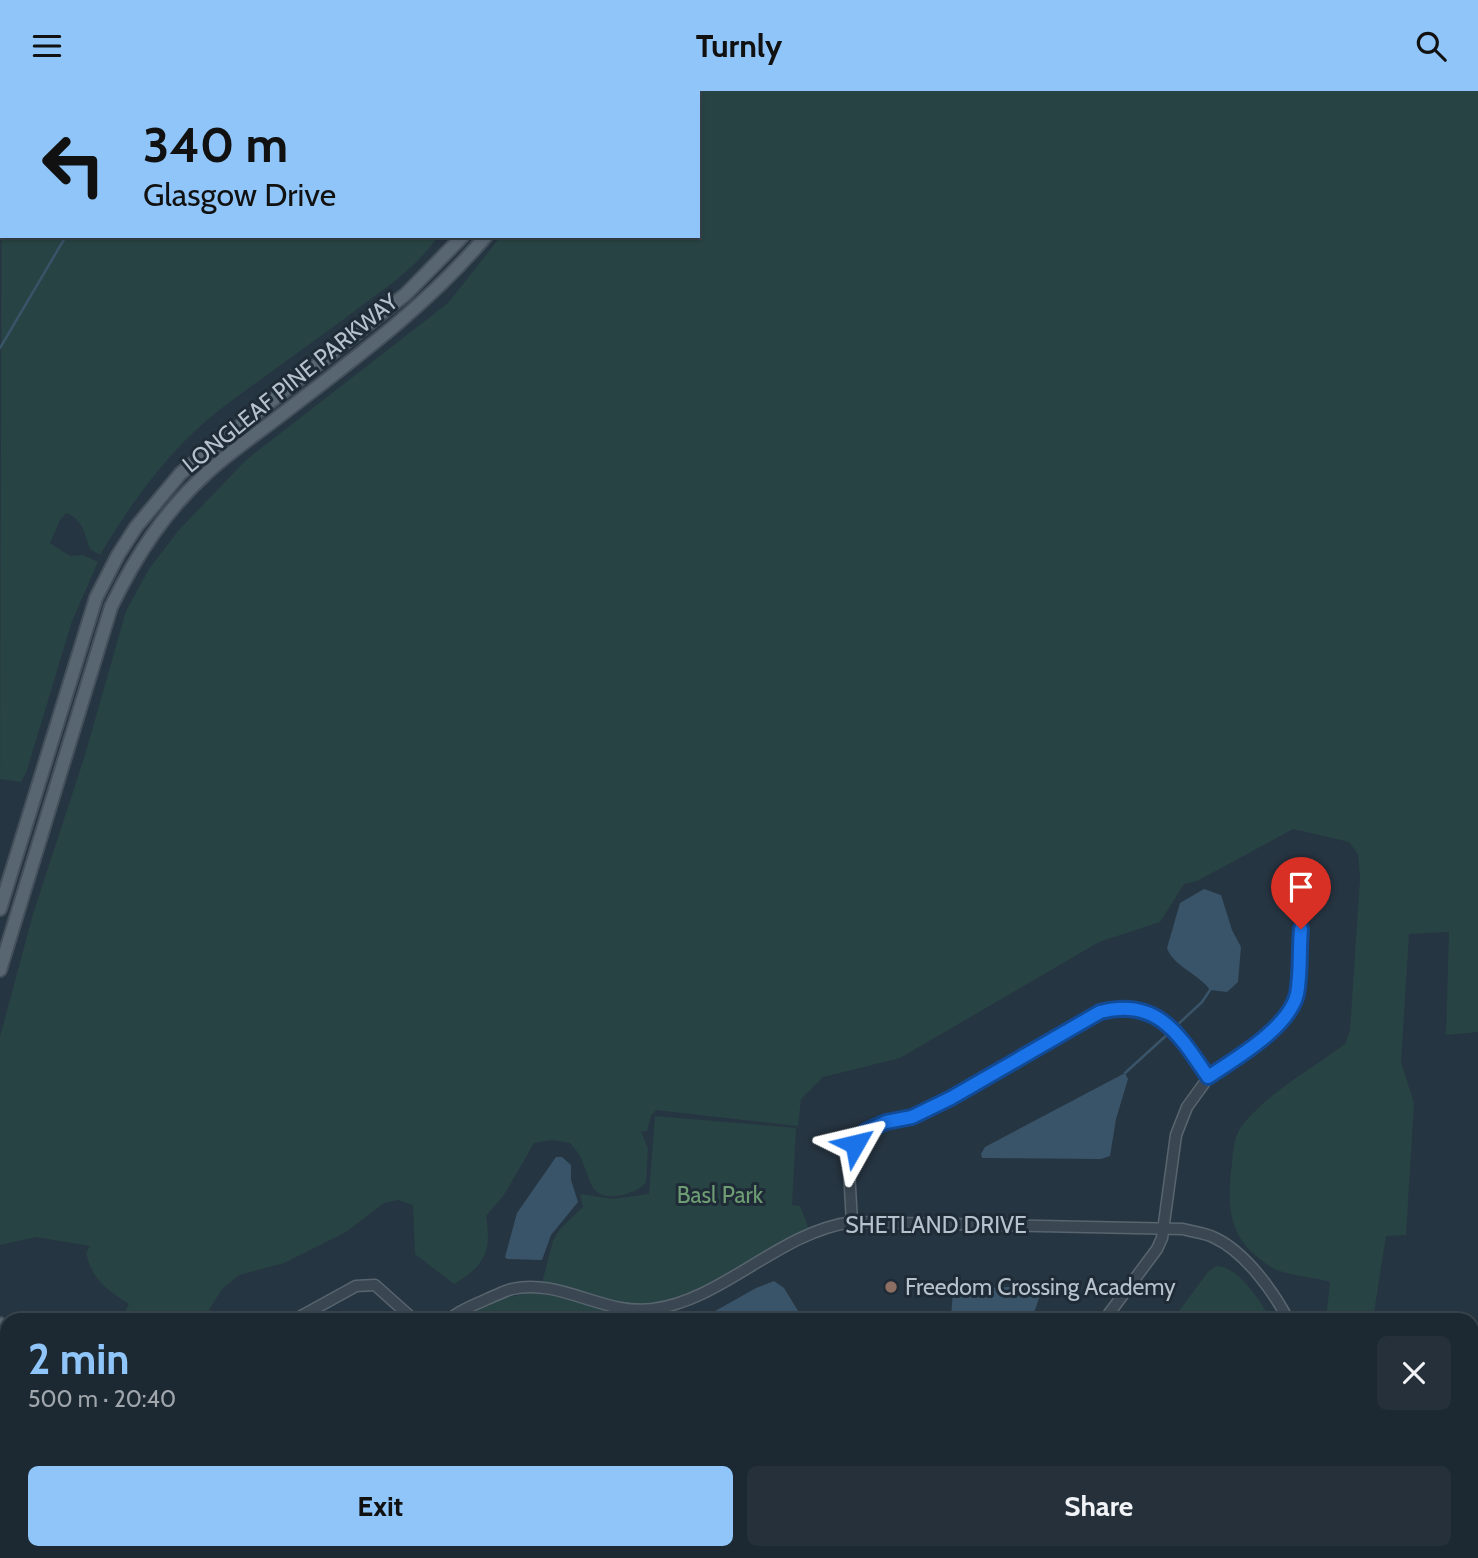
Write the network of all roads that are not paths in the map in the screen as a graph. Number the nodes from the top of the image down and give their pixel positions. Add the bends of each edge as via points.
1 (461, 238) edge
2 (484, 238) edge
3 (136, 527) junction
4 (151, 537) junction
5 (0, 909) edge
6 (1301, 929) dead end
7 (0, 969) edge
8 (1208, 1077) junction
9 (852, 1222) junction
10 (1163, 1228) junction
11 (307, 1313) edge
12 (406, 1313) edge
13 (462, 1313) edge
14 (1109, 1313) edge
15 (1285, 1313) edge

1 - 3 main road, LONGLEAF PINE PARKWAY via 406,295 181,473
2 - 4 main road, LONGLEAF PINE PARKWAY via 453,275 370,347 209,470
3 - 4 main road
3 - 5 main road, LONGLEAF PINE PARKWAY via 96,599
4 - 7 main road, LONGLEAF PINE PARKWAY via 133,561 111,607
6 - 8 street via 1297,994 1289,1012 1274,1029
8 - 9 street via 1158,1017 1137,1008 1100,1012 951,1098 912,1117 866,1131 855,1144 849,1170
8 - 10 street via 1187,1107 1176,1135
9 - 10 street, SHETLAND DRIVE
9 - 13 street, SHETLAND DRIVE via 808,1235 688,1301 652,1310 617,1309 542,1288 512,1289
10 - 14 street via 1157,1249
10 - 15 street, SHETLAND DRIVE via 1215,1238 1251,1266
11 - 12 street via 355,1286 375,1285

